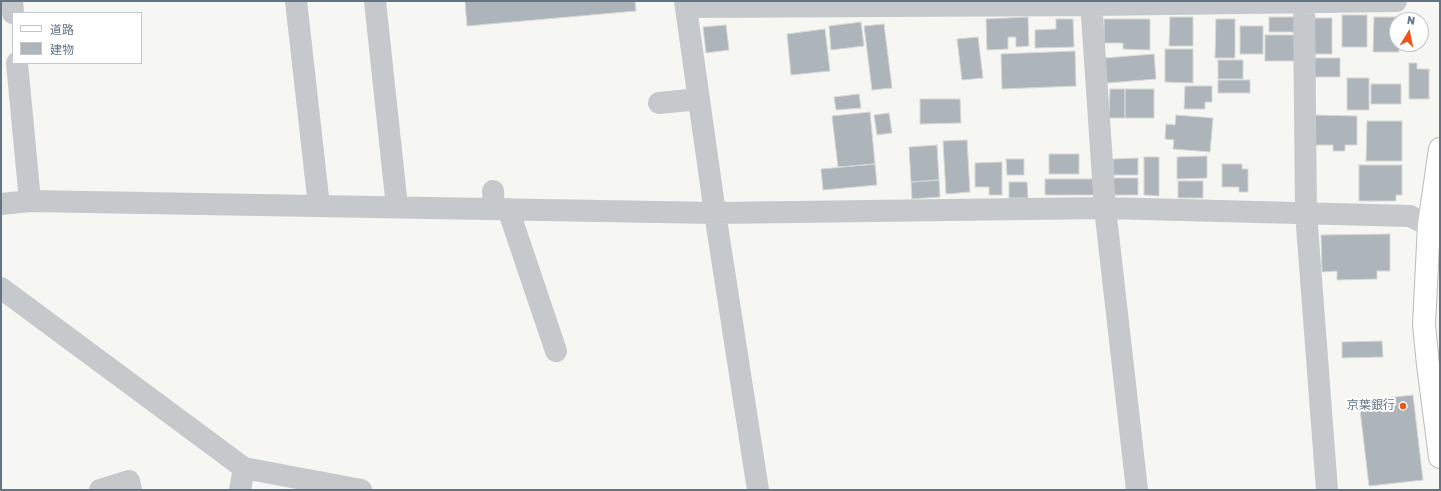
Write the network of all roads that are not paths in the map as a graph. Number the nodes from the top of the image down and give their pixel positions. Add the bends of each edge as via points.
1 (12, 1) edge
2 (296, 1) edge
3 (375, 1) edge
4 (1396, 1) edge
5 (1304, 2) junction
6 (1091, 3) edge
7 (686, 4) edge
8 (13, 12) edge
9 (17, 64) edge
10 (699, 99) junction
11 (659, 103) dead end
12 (1440, 149) edge
13 (30, 201) junction
14 (498, 203) junction
15 (1, 204) edge
16 (319, 206) junction
17 (397, 207) junction
18 (1105, 208) junction
19 (715, 213) junction
20 (1306, 213) junction
21 (1435, 228) edge
22 (1, 288) edge
23 (556, 351) dead end
24 (1440, 457) edge
25 (244, 468) junction
26 (327, 487) edge
27 (100, 490) edge
28 (132, 490) edge
29 (240, 490) edge
30 (361, 490) edge
31 (758, 490) edge
32 (1137, 490) edge
33 (1327, 490) edge

1 - 8 street
2 - 16 street
3 - 17 street
4 - 5 street
5 - 6 street
5 - 20 street
6 - 7 street
6 - 18 street
7 - 10 street
9 - 13 street
10 - 11 street
10 - 19 street
12 - 21 main road
13 - 15 street
13 - 16 street
14 - 17 street
14 - 19 street
14 - 23 street
16 - 17 street
18 - 19 street
18 - 20 street
18 - 32 street
19 - 31 street
20 - 21 street via 1410,216
20 - 33 street
21 - 24 main road via 1424,325
22 - 25 street
25 - 26 street
25 - 29 street
26 - 30 street
27 - 28 street via 129,481

